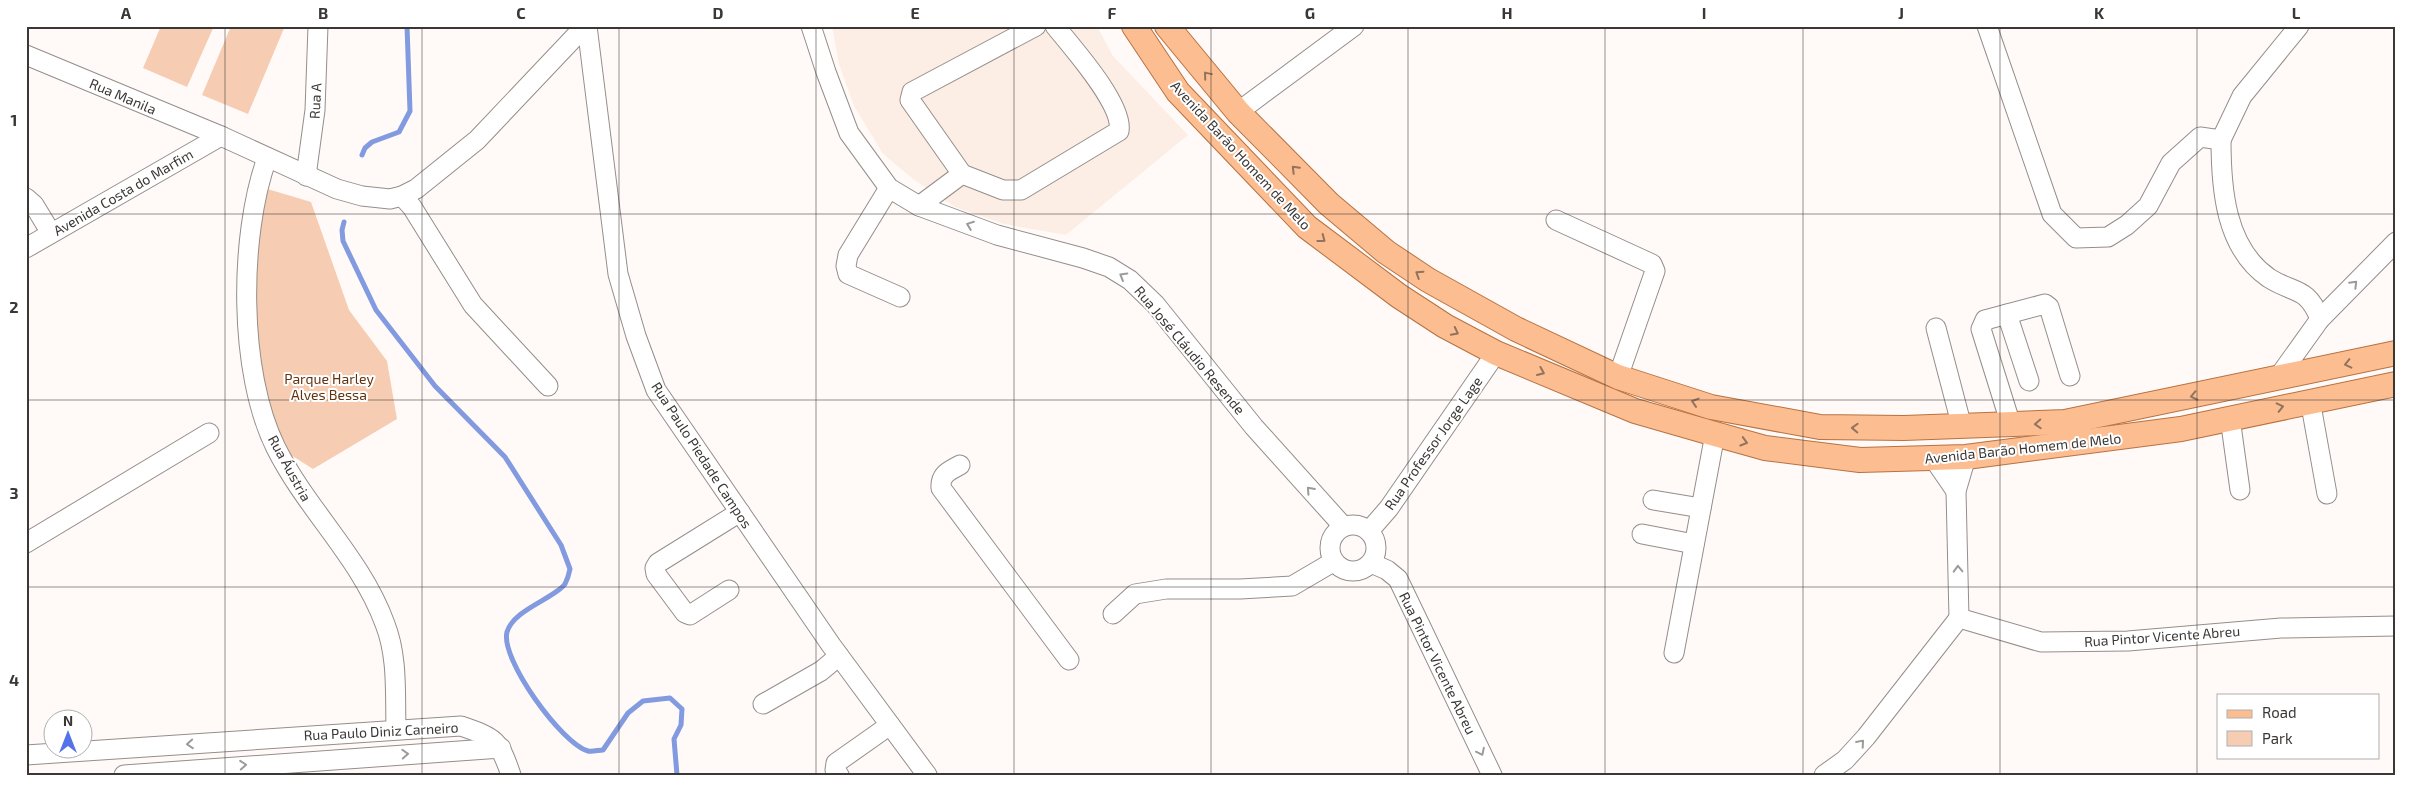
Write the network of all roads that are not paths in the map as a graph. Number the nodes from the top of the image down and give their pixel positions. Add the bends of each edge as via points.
1 (318, 26) edge
2 (586, 26) edge
3 (812, 26) edge
4 (1036, 26) edge
5 (1055, 26) edge
6 (1134, 26) edge
7 (1167, 26) edge
8 (1354, 26) edge
9 (1987, 26) edge
10 (2299, 26) edge
11 (26, 55) edge
12 (1178, 92) junction
13 (1238, 112) junction
14 (221, 136) junction
15 (2221, 140) junction
16 (268, 158) junction
17 (962, 174) junction
18 (306, 176) junction
19 (890, 188) junction
20 (30, 202) edge
21 (407, 202) junction
22 (920, 206) junction
23 (1556, 220) dead end
24 (51, 233) junction
25 (2396, 242) edge
26 (26, 248) edge
27 (900, 297) dead end
28 (2007, 314) junction
29 (2320, 319) junction
30 (1936, 328) dead end
31 (1554, 346) junction
32 (1496, 353) junction
33 (2396, 353) edge
34 (2070, 376) dead end
35 (1618, 377) junction
36 (2276, 379) junction
37 (2030, 381) dead end
38 (2396, 384) edge
39 (548, 386) dead end
40 (2310, 400) junction
41 (2230, 418) junction
42 (2011, 425) junction
43 (1968, 427) junction
44 (1904, 428) junction
45 (209, 433) dead end
46 (1715, 434) junction
47 (2103, 441) junction
48 (1966, 457) junction
49 (1934, 459) junction
50 (960, 465) dead end
51 (2240, 490) dead end
52 (1956, 491) junction
53 (2327, 494) dead end
54 (1653, 500) dead end
55 (1701, 508) junction
56 (740, 512) junction
57 (1343, 526) junction
58 (1368, 531) junction
59 (1642, 534) dead end
60 (26, 543) edge
61 (1694, 544) junction
62 (1333, 562) junction
63 (1371, 563) junction
64 (729, 590) dead end
65 (1113, 614) dead end
66 (1959, 618) junction
67 (2396, 626) edge
68 (1674, 653) dead end
69 (839, 656) junction
70 (1069, 660) dead end
71 (763, 704) dead end
72 (396, 729) junction
73 (883, 730) junction
74 (501, 748) junction
75 (26, 756) edge
76 (1842, 768) edge
77 (206, 771) edge
78 (124, 775) edge
79 (511, 775) edge
80 (839, 775) edge
81 (927, 775) edge
82 (1492, 775) edge
83 (1824, 775) edge

1 - 18 street, Rua A via 316,110
2 - 21 street via 478,140 416,189
2 - 56 street, Rua Paulo Piedade Campos via 618,274 636,336 656,390
3 - 19 street, Rua José Cláudio Resende via 849,133
4 - 17 street via 912,92 910,100
5 - 17 street via 1097,78 1118,119 1119,131 1021,190 1003,190
6 - 12 main road, Avenida Barão Homem de Melo
13 -> 7 main road, Avenida Barão Homem de Melo
8 - 13 street
9 - 15 street via 2052,214 2076,238 2108,237 2127,225 2148,206 2171,163 2200,137
10 - 15 street via 2242,96
11 - 14 street, Rua Manila
12 - 13 main road via 1201,112
12 -> 32 main road, Avenida Barão Homem de Melo via 1307,227 1414,306
31 -> 13 main road, Avenida Barão Homem de Melo via 1469,303 1386,252 1329,204
14 - 16 street, Rua Manila
14 - 24 street, Avenida Costa do Marfim
15 - 29 street via 2221,169 2229,221 2243,254 2269,278 2301,292 2314,303
16 - 18 street, Rua Manila
16 - 72 street, Rua Áustria via 260,180 247,291 249,346 258,400 275,447 366,581 386,625 394,662
17 - 22 street
18 - 21 street, Rua Manila via 362,196
19 - 22 street, Rua José Cláudio Resende
19 - 27 street via 848,255 846,266 848,274 856,279
20 - 24 street
21 - 39 street via 473,305
57 -> 22 street, Rua José Cláudio Resende via 1254,427 1155,304 1130,280 1083,258 997,235
23 - 35 street via 1652,264 1655,271
24 - 26 street, Avenida Costa do Marfim
29 -> 25 street
28 - 34 street via 2045,304 2049,307
28 - 37 street
28 - 42 street via 1985,320 1981,329
29 - 36 street
30 - 43 street
31 - 32 main road
31 - 35 main road, Avenida Barão Homem de Melo
32 -> 46 main road, Avenida Barão Homem de Melo via 1635,411
32 - 58 street, Rua Professor Jorge Lage via 1389,508
33 -> 36 main road, Avenida Barão Homem de Melo
44 -> 35 main road, Avenida Barão Homem de Melo via 1820,427 1773,420 1711,407
36 -> 42 main road, Avenida Barão Homem de Melo via 2065,422
36 - 47 main road via 2262,394 2249,400 2161,420
38 - 40 main road, Avenida Barão Homem de Melo
41 -> 40 main road, Avenida Barão Homem de Melo
40 - 53 street
41 - 47 main road, Avenida Barão Homem de Melo
41 - 51 street
42 - 43 main road, Avenida Barão Homem de Melo
43 - 44 main road, Avenida Barão Homem de Melo
43 - 48 main road
44 - 49 main road
45 - 60 street
46 -> 49 main road, Avenida Barão Homem de Melo via 1765,448 1860,460
46 - 55 street
47 - 48 main road, Avenida Barão Homem de Melo
48 - 49 main road, Avenida Barão Homem de Melo
48 - 52 street
49 - 52 street
50 - 70 street via 943,474 941,488
66 -> 52 street
54 - 55 street
55 - 61 street
56 - 64 street via 658,563 655,568 679,605 690,615
56 - 69 street, Rua Paulo Piedade Campos
57 - 58 street via 1361,526
57 - 62 street via 1331,539
58 - 63 street via 1376,547
59 - 61 street
61 - 68 street
62 - 63 street via 1353,572
62 - 65 street via 1292,586 1166,589 1135,594
63 -> 82 street, Rua Pintor Vicente Abreu via 1387,570 1398,580
66 - 67 street, Rua Pintor Vicente Abreu via 2042,642 2128,641 2281,628
76 -> 66 street
69 - 71 street via 821,671
69 - 73 street, Rua Paulo Piedade Campos
72 - 74 street, Rua Paulo Diniz Carneiro via 461,726 486,734
72 -> 75 street, Rua Paulo Diniz Carneiro
73 - 80 street via 836,764 835,770
73 - 81 street, Rua Paulo Piedade Campos
77 -> 74 street, Rua Paulo Diniz Carneiro
74 - 79 street
76 - 83 street
77 - 78 street, Rua Paulo Diniz Carneiro

